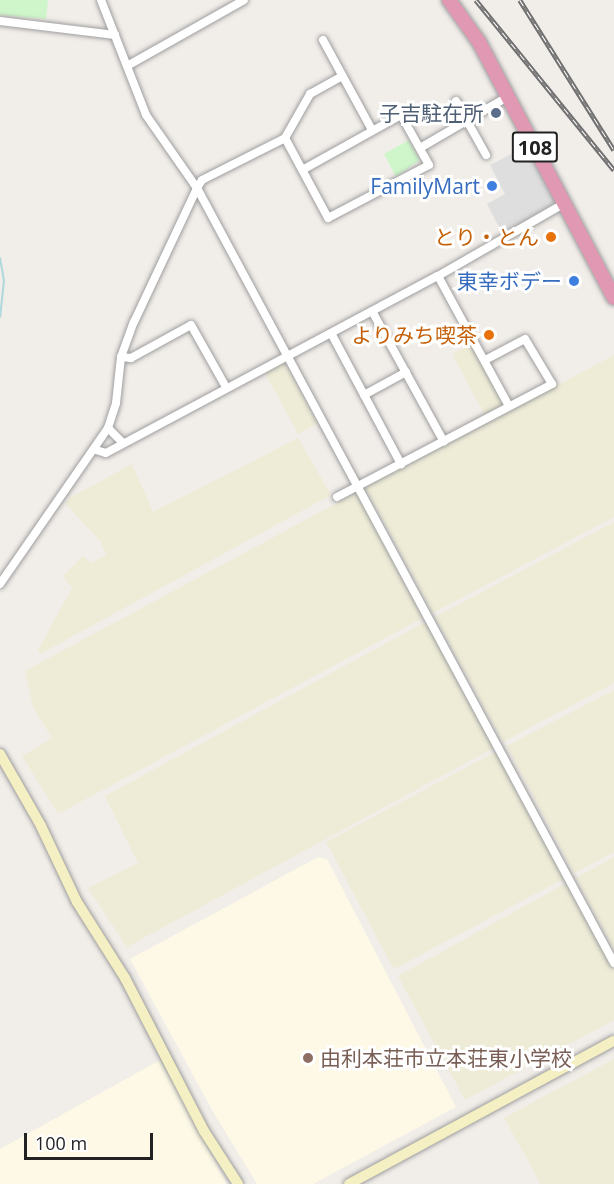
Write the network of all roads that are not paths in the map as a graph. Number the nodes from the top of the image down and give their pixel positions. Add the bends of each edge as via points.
1 (101, 0) edge
2 (244, 0) edge
3 (448, 0) edge
4 (0, 21) edge
5 (115, 35) junction
6 (323, 40) dead end
7 (127, 66) junction
8 (342, 76) junction
9 (509, 96) junction
10 (456, 101) dead end
11 (466, 120) junction
12 (372, 130) junction
13 (285, 138) junction
14 (420, 148) junction
15 (486, 155) dead end
16 (302, 170) junction
17 (197, 188) junction
18 (563, 204) junction
19 (438, 276) junction
20 (614, 298) edge
21 (372, 311) junction
22 (331, 333) junction
23 (121, 357) junction
24 (285, 357) junction
25 (485, 360) junction
26 (406, 372) junction
27 (226, 387) junction
28 (364, 395) junction
29 (509, 406) junction
30 (108, 428) junction
31 (444, 442) junction
32 (123, 443) junction
33 (96, 450) junction
34 (401, 464) junction
35 (357, 488) junction
36 (337, 497) dead end
37 (0, 584) edge
38 (0, 754) edge
39 (614, 963) edge
40 (614, 1041) edge
41 (238, 1184) edge
42 (348, 1184) edge

1 - 5 street
2 - 7 street
3 - 9 highway, 108 via 479,42
4 - 5 street
5 - 7 street
6 - 8 street
7 - 17 street via 146,116
8 - 12 street
8 - 13 street via 310,94
9 - 11 street
9 - 18 highway, 108
10 - 11 street
11 - 14 street
11 - 15 street
12 - 14 street via 402,115
12 - 16 street
13 - 16 street
13 - 17 street via 202,180
14 - 16 street via 429,165 328,218
17 - 23 street
17 - 24 street
18 - 19 street
18 - 20 highway, 108
19 - 21 street
19 - 25 street
21 - 22 street
21 - 26 street
22 - 24 street
22 - 28 street
23 - 27 street via 131,358 191,325
23 - 30 street via 116,403
24 - 27 street
24 - 35 street
25 - 29 street
25 - 29 street via 525,339 552,384
26 - 28 street
26 - 31 street
27 - 32 street
28 - 34 street
29 - 31 street
30 - 32 street
30 - 33 street
31 - 34 street
32 - 33 street via 106,453
33 - 37 street
34 - 35 street
35 - 36 street
35 - 39 street
38 - 41 street via 41,826 77,902 125,978 204,1131
40 - 42 street

